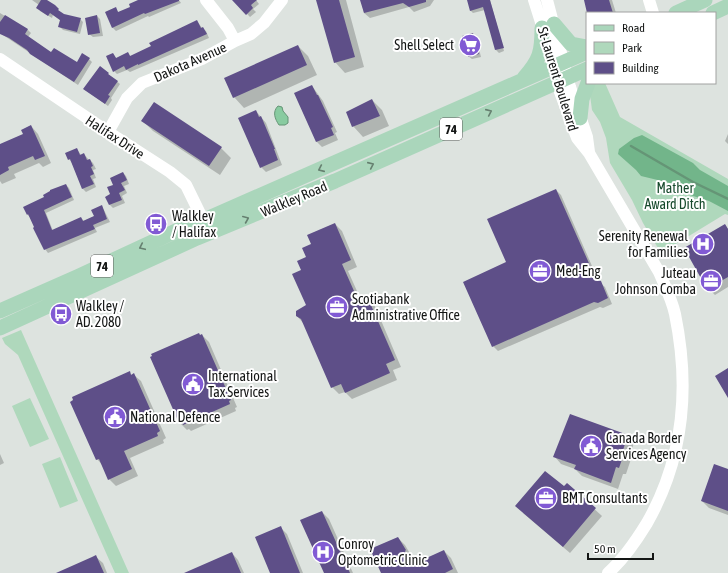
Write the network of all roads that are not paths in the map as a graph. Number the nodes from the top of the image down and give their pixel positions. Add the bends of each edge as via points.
1 (206, 0) edge
2 (282, 0) edge
3 (534, 0) edge
4 (547, 0) edge
5 (649, 0) edge
6 (705, 0) edge
7 (728, 6) edge
8 (653, 12) edge
9 (678, 12) edge
10 (715, 12) edge
11 (548, 26) junction
12 (235, 41) junction
13 (586, 46) edge
14 (586, 52) edge
15 (0, 59) edge
16 (559, 64) junction
17 (586, 69) edge
18 (562, 79) junction
19 (521, 82) junction
20 (588, 84) edge
21 (580, 118) junction
22 (408, 130) junction
23 (108, 132) junction
24 (416, 146) junction
25 (589, 153) junction
26 (207, 227) junction
27 (79, 276) junction
28 (86, 290) junction
29 (5, 309) edge
30 (18, 320) junction
31 (0, 328) edge
32 (608, 573) edge

1 - 12 street
2 - 12 street, Dakota Avenue via 255,31
3 - 11 street, St-Laurent Boulevard
4 - 11 street, St-Laurent Boulevard
5 - 8 street
6 - 9 main road
7 - 10 main road
11 - 13 main road via 571,44
11 - 16 street, St-Laurent Boulevard
11 - 19 main road via 535,65
12 - 23 street, Dakota Avenue via 202,59 142,83 127,98
14 - 16 main road, Walkley Road / 74
15 - 23 street, Halifax Drive
16 - 18 street, St-Laurent Boulevard
16 - 19 main road, Walkley Road / 74
17 - 18 main road, Walkley Road / 74
18 - 21 street, St-Laurent Boulevard
24 -> 18 main road, Walkley Road / 74
18 - 25 street, St-Laurent Boulevard via 577,138
19 - 22 main road, Walkley Road / 74
20 - 21 main road via 582,99
21 - 25 street, St-Laurent Boulevard via 587,137
22 - 24 main road
22 -> 26 main road, Walkley Road / 74
23 - 26 street, Halifax Drive via 186,185
26 -> 24 main road, Walkley Road / 74 via 328,184
25 - 32 street, St-Laurent Boulevard via 665,285 675,314 682,365 681,415 672,467 658,504 637,539
26 -> 27 main road, Walkley Road / 74 via 191,224
26 - 28 main road, Walkley Road / 74
27 - 28 main road
27 - 29 main road, Walkley Road / 74
28 - 30 main road, Walkley Road / 74
29 - 30 main road
30 - 31 main road, Walkley Road / 74

